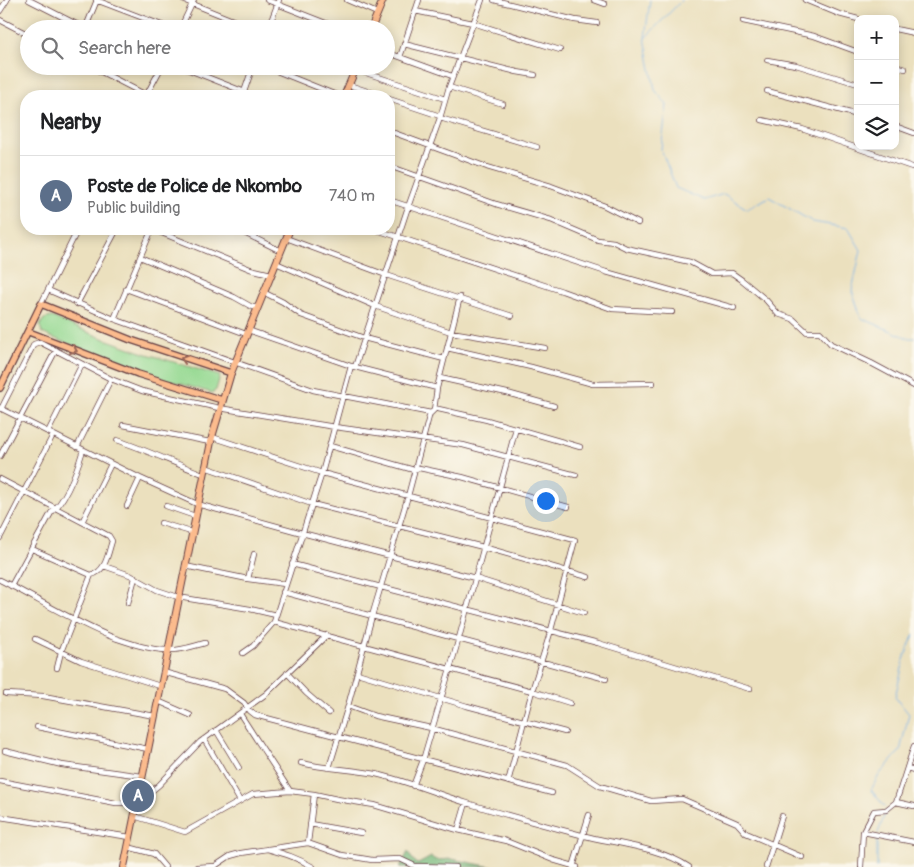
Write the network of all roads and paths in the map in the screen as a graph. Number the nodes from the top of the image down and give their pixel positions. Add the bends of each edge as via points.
1 (7, 0) edge
2 (29, 0) edge
3 (97, 0) edge
4 (183, 0) edge
5 (266, 0) edge
6 (347, 0) edge
7 (383, 0) edge
8 (419, 0) edge
9 (482, 0) edge
10 (494, 0) edge
11 (594, 0) edge
12 (804, 0) edge
13 (193, 2) edge
14 (279, 2) edge
15 (605, 4) dead end
16 (0, 10) edge
17 (415, 11) junction
18 (377, 13) junction
19 (854, 18) edge
20 (0, 20) edge
21 (68, 20) edge
22 (89, 20) edge
23 (149, 20) edge
24 (184, 20) edge
25 (234, 20) edge
26 (272, 20) edge
27 (320, 20) edge
28 (374, 20) edge
29 (743, 21) dead end
30 (473, 23) junction
31 (597, 23) dead end
32 (20, 30) edge
33 (899, 30) edge
34 (914, 33) edge
35 (404, 44) junction
36 (560, 50) dead end
37 (854, 51) edge
38 (395, 55) edge
39 (400, 57) junction
40 (459, 58) junction
41 (768, 60) dead end
42 (899, 67) edge
43 (906, 70) dead end
44 (107, 75) edge
45 (158, 75) edge
46 (202, 75) edge
47 (250, 75) edge
48 (286, 75) edge
49 (353, 75) edge
50 (377, 75) edge
51 (535, 75) dead end
52 (452, 76) junction
53 (854, 83) edge
54 (349, 85) junction
55 (448, 87) junction
56 (136, 90) edge
57 (150, 90) edge
58 (239, 90) edge
59 (245, 90) edge
60 (324, 90) edge
61 (347, 90) edge
62 (364, 90) edge
63 (767, 91) dead end
64 (445, 98) junction
65 (395, 100) edge
66 (503, 104) dead end
67 (854, 114) edge
68 (440, 117) junction
69 (762, 120) dead end
70 (899, 127) edge
71 (914, 132) edge
72 (395, 133) edge
73 (430, 145) junction
74 (537, 147) dead end
75 (912, 167) dead end
76 (395, 168) edge
77 (418, 176) junction
78 (395, 202) edge
79 (408, 207) junction
80 (638, 223) dead end
81 (75, 235) edge
82 (114, 235) edge
83 (149, 235) edge
84 (167, 235) edge
85 (248, 235) edge
86 (287, 235) edge
87 (390, 235) edge
88 (286, 238) junction
89 (398, 238) junction
90 (281, 251) junction
91 (140, 257) junction
92 (276, 263) junction
93 (271, 274) junction
94 (386, 275) junction
95 (126, 289) junction
96 (48, 290) junction
97 (263, 292) junction
98 (460, 297) junction
99 (41, 304) junction
100 (77, 304) junction
101 (375, 306) junction
102 (258, 307) junction
103 (734, 308) dead end
104 (672, 312) dead end
105 (512, 316) dead end
106 (114, 319) junction
107 (28, 332) junction
108 (247, 332) junction
109 (451, 332) junction
110 (364, 338) junction
111 (447, 348) junction
112 (545, 348) dead end
113 (56, 350) junction
114 (444, 359) junction
115 (82, 364) junction
116 (235, 364) junction
117 (353, 366) junction
118 (231, 373) junction
119 (440, 378) junction
120 (111, 379) junction
121 (653, 383) dead end
122 (914, 386) edge
123 (0, 388) edge
124 (437, 388) junction
125 (343, 396) junction
126 (222, 400) junction
127 (554, 406) dead end
128 (1, 408) edge
129 (219, 408) junction
130 (434, 408) junction
131 (430, 413) junction
132 (19, 418) junction
133 (123, 425) dead end
134 (335, 427) junction
135 (516, 428) junction
136 (48, 432) junction
137 (53, 435) junction
138 (211, 439) junction
139 (422, 439) junction
140 (117, 440) dead end
141 (77, 446) junction
142 (330, 446) junction
143 (580, 447) dead end
144 (83, 450) junction
145 (0, 456) edge
146 (509, 457) junction
147 (111, 464) junction
148 (204, 470) junction
149 (414, 470) junction
150 (322, 473) junction
151 (576, 475) dead end
152 (140, 478) junction
153 (0, 479) edge
154 (500, 488) junction
155 (25, 492) junction
156 (408, 496) junction
157 (198, 504) junction
158 (312, 504) junction
159 (127, 506) dead end
160 (166, 506) dead end
161 (568, 507) dead end
162 (57, 508) junction
163 (195, 516) junction
164 (492, 518) junction
165 (82, 522) junction
166 (161, 523) dead end
167 (399, 526) junction
168 (191, 532) junction
169 (302, 533) junction
170 (0, 538) edge
171 (483, 547) junction
172 (32, 549) junction
173 (254, 554) dead end
174 (390, 556) junction
175 (292, 564) junction
176 (104, 566) junction
177 (184, 566) junction
178 (567, 571) junction
179 (91, 575) junction
180 (588, 577) dead end
181 (135, 578) junction
182 (475, 578) junction
183 (248, 579) junction
184 (0, 580) edge
185 (285, 584) junction
186 (11, 586) junction
187 (381, 586) junction
188 (282, 592) junction
189 (178, 597) junction
190 (128, 603) dead end
191 (558, 604) junction
192 (467, 609) junction
193 (584, 613) dead end
194 (276, 615) junction
195 (372, 616) junction
196 (74, 620) junction
197 (274, 622) junction
198 (551, 630) junction
199 (327, 635) junction
200 (459, 638) junction
201 (36, 639) dead end
202 (205, 642) dead end
203 (364, 646) junction
204 (168, 650) junction
205 (61, 652) junction
206 (243, 653) dead end
207 (541, 660) junction
208 (57, 668) dead end
209 (449, 668) junction
210 (163, 672) junction
211 (287, 673) junction
212 (358, 673) junction
213 (606, 679) dead end
214 (160, 686) junction
215 (750, 689) dead end
216 (532, 691) junction
217 (6, 694) dead end
218 (440, 698) junction
219 (158, 701) junction
220 (570, 703) dead end
221 (348, 706) junction
222 (247, 709) junction
223 (329, 713) dead end
224 (190, 714) dead end
225 (240, 714) junction
226 (154, 716) junction
227 (524, 721) junction
228 (37, 727) dead end
229 (432, 728) junction
230 (216, 730) junction
231 (565, 732) dead end
232 (338, 737) junction
233 (204, 739) junction
234 (914, 746) edge
235 (148, 749) junction
236 (515, 751) junction
237 (5, 752) dead end
238 (423, 760) junction
239 (301, 763) dead end
240 (239, 768) dead end
241 (328, 768) junction
242 (907, 768) junction
243 (914, 770) edge
244 (142, 776) junction
245 (0, 780) edge
246 (508, 782) junction
247 (413, 786) junction
248 (290, 791) junction
249 (552, 793) dead end
250 (314, 794) junction
251 (240, 801) junction
252 (896, 802) junction
253 (137, 803) junction
254 (466, 803) junction
255 (914, 806) edge
256 (589, 815) dead end
257 (134, 816) junction
258 (782, 816) dead end
259 (0, 817) edge
260 (310, 824) junction
261 (458, 830) junction
262 (863, 832) junction
263 (361, 833) dead end
264 (584, 836) junction
265 (130, 837) junction
266 (914, 842) edge
267 (308, 843) junction
268 (774, 845) junction
269 (128, 847) junction
270 (265, 849) junction
271 (802, 857) dead end
272 (372, 860) junction
273 (124, 867) edge
274 (165, 867) edge
275 (197, 867) edge
276 (313, 867) edge
277 (372, 867) edge
278 (456, 867) edge
279 (574, 867) edge
280 (689, 867) edge
281 (766, 867) edge
282 (861, 867) edge

1 - 16 street
2 - 21 street
3 - 22 street
3 - 23 street
4 - 13 street
5 - 14 street
6 - 18 street
7 - 18 highway
8 - 17 street
9 - 30 street
10 - 31 street
11 - 15 street
12 - 19 street
13 - 24 street
13 - 25 street
14 - 26 street
14 - 27 street
17 - 30 street
17 - 35 street
18 - 28 highway
20 - 32 street
29 - 37 street via 814,36
30 - 36 street
30 - 40 street
33 - 34 street
35 - 39 street
35 - 40 street
38 - 39 street
39 - 52 street
40 - 51 street
40 - 52 street
41 - 53 street
42 - 43 street
44 - 56 street
45 - 57 street
46 - 58 street
47 - 59 street
48 - 60 street
49 - 54 highway
50 - 64 street
52 - 55 street
54 - 61 highway
54 - 62 street
55 - 64 street
55 - 66 street
63 - 67 street
64 - 68 street
65 - 68 street
68 - 73 street
68 - 74 street
69 - 75 street via 802,128
70 - 71 street
72 - 73 street
73 - 77 street
73 - 80 street via 588,199
76 - 77 street
77 - 79 street
77 - 122 street via 551,220 598,240 690,262 712,274 732,273 778,314 794,320 807,332 820,332 831,344
78 - 79 street
79 - 89 street
79 - 103 street via 606,272
81 - 96 street
82 - 100 street
83 - 91 street
84 - 93 street via 250,269
85 - 90 street
86 - 88 highway
87 - 89 street
88 - 90 highway
88 - 94 street
89 - 94 street
89 - 104 street via 612,309
90 - 92 highway
91 - 95 street
91 - 102 street
92 - 93 highway
92 - 101 street
93 - 97 highway
94 - 98 street
94 - 101 street
95 - 106 street
95 - 108 street
96 - 99 street
96 - 100 street
97 - 102 highway
97 - 110 street via 302,315
98 - 105 street
98 - 109 street
99 - 107 main road
118 -> 99 main road via 131,340
100 - 106 street
101 - 109 street
101 - 110 street
102 - 108 highway
106 - 116 street
107 - 123 main road
107 -> 126 main road via 138,374
108 - 116 highway
108 - 117 street
109 - 111 street
109 - 112 street
110 - 114 street
110 - 117 street
111 - 114 street
111 - 121 street via 593,384
113 - 115 street
113 - 128 street via 40,342 34,344
113 - 132 street
114 - 119 street
115 - 120 street
115 - 136 street
116 - 118 highway
116 - 125 street via 313,390
117 - 124 street
117 - 125 street
118 - 126 highway
119 - 124 street
119 - 127 street
120 - 129 street via 142,390
120 - 141 street
124 - 130 street
125 - 131 street
125 - 134 street
126 - 129 highway
128 - 132 street
129 - 134 street
129 - 138 highway
130 - 131 street
130 - 135 street
131 - 139 street
132 - 136 street
132 - 145 street
133 - 138 street
134 - 139 street
134 - 142 street
135 - 143 street
135 - 146 street
136 - 137 street
137 - 141 street
137 - 155 street
138 - 148 highway
138 - 150 street
139 - 146 street
139 - 149 street
140 - 148 street via 148,450 158,457
141 - 144 street
142 - 149 street
142 - 150 street
144 - 147 street
144 - 162 street via 78,468
146 - 151 street
146 - 154 street
147 - 152 street
147 - 165 street
148 - 157 highway
148 - 158 street
149 - 154 street via 419,468 453,475
149 - 156 street
150 - 156 street
150 - 158 street
152 - 157 street
152 - 159 street
153 - 155 street
154 - 161 street
154 - 164 street
155 - 162 street
155 - 170 street
156 - 164 street
156 - 167 street
157 - 163 highway
157 - 169 street
158 - 167 street
158 - 169 street
160 - 163 street
162 - 165 street
162 - 172 street via 51,513
163 - 168 highway
164 - 171 street
164 - 178 street via 576,540
165 - 176 street via 112,539
166 - 168 street
167 - 171 street
167 - 174 street
168 - 177 highway
169 - 174 street
169 - 175 street
171 - 178 street
171 - 182 street
172 - 179 street
172 - 186 street
173 - 183 street
174 - 182 street
174 - 187 street
175 - 185 street
175 - 187 street
176 - 179 street
176 - 181 street
177 - 183 street
177 - 189 highway
178 - 180 street
178 - 191 street
179 - 196 street
181 - 189 street
181 - 190 street
182 - 191 street
182 - 192 street
183 - 185 street
184 - 186 street
185 - 188 street
186 - 196 street
187 - 192 street
187 - 195 street
188 - 194 street
188 - 195 street
189 - 194 street
189 - 204 highway
191 - 193 street
191 - 198 street
192 - 198 street
192 - 200 street
194 - 197 street
195 - 200 street
195 - 203 street
196 - 204 street via 129,643
196 - 205 street
197 - 199 street
197 - 206 street
198 - 207 street
198 - 215 street
199 - 203 street
199 - 211 street
200 - 207 street
200 - 209 street
201 - 205 street
202 - 204 street
203 - 209 street
203 - 212 street
204 - 210 highway
205 - 208 street
205 - 214 street
207 - 213 street
207 - 216 street
209 - 216 street
209 - 218 street
210 - 214 highway
210 - 222 street via 225,688
211 - 222 street
211 - 223 street
212 - 218 street
212 - 221 street
214 - 219 highway
216 - 220 street
216 - 227 street
217 - 226 street via 42,696
218 - 227 street
218 - 229 street
219 - 224 street
219 - 226 highway
221 - 229 street via 375,716
221 - 232 street
222 - 225 street
222 - 232 street via 255,715
225 - 230 street
225 - 248 street
226 - 235 highway
227 - 231 street
227 - 236 street
228 - 235 street
229 - 236 street
229 - 238 street
230 - 233 street
230 - 240 street
232 - 238 street
232 - 241 street
233 - 251 street
233 - 253 street
234 - 242 street
235 - 244 highway
236 - 246 street
236 - 268 street via 567,765 600,786 651,801 682,799 737,823 746,833
237 - 244 street via 62,765
238 - 246 street
238 - 247 street
239 - 241 street
241 - 247 street via 375,774
242 - 243 street
242 - 252 street
244 - 253 highway
245 - 253 street
246 - 249 street
247 - 254 street
248 - 250 street
248 - 251 street via 259,793
250 - 260 street
250 - 261 street via 374,805
251 - 257 street via 184,832
252 - 255 street
252 - 262 street via 886,810 874,811
253 - 257 highway
254 - 261 street
254 - 264 street
256 - 264 street
257 - 265 highway
258 - 268 street
259 - 265 street
260 - 263 street
260 - 267 street
261 - 279 street via 506,841
262 - 266 street
262 - 282 street
264 - 279 street
264 - 280 street via 674,857
265 - 269 highway
267 - 270 street
267 - 272 street via 342,855
268 - 271 street
268 - 281 street
269 - 273 highway
269 - 274 street via 154,854
270 - 275 street via 236,854 215,866
270 - 276 street via 288,854
272 - 277 street
272 - 278 street via 400,859 415,866

